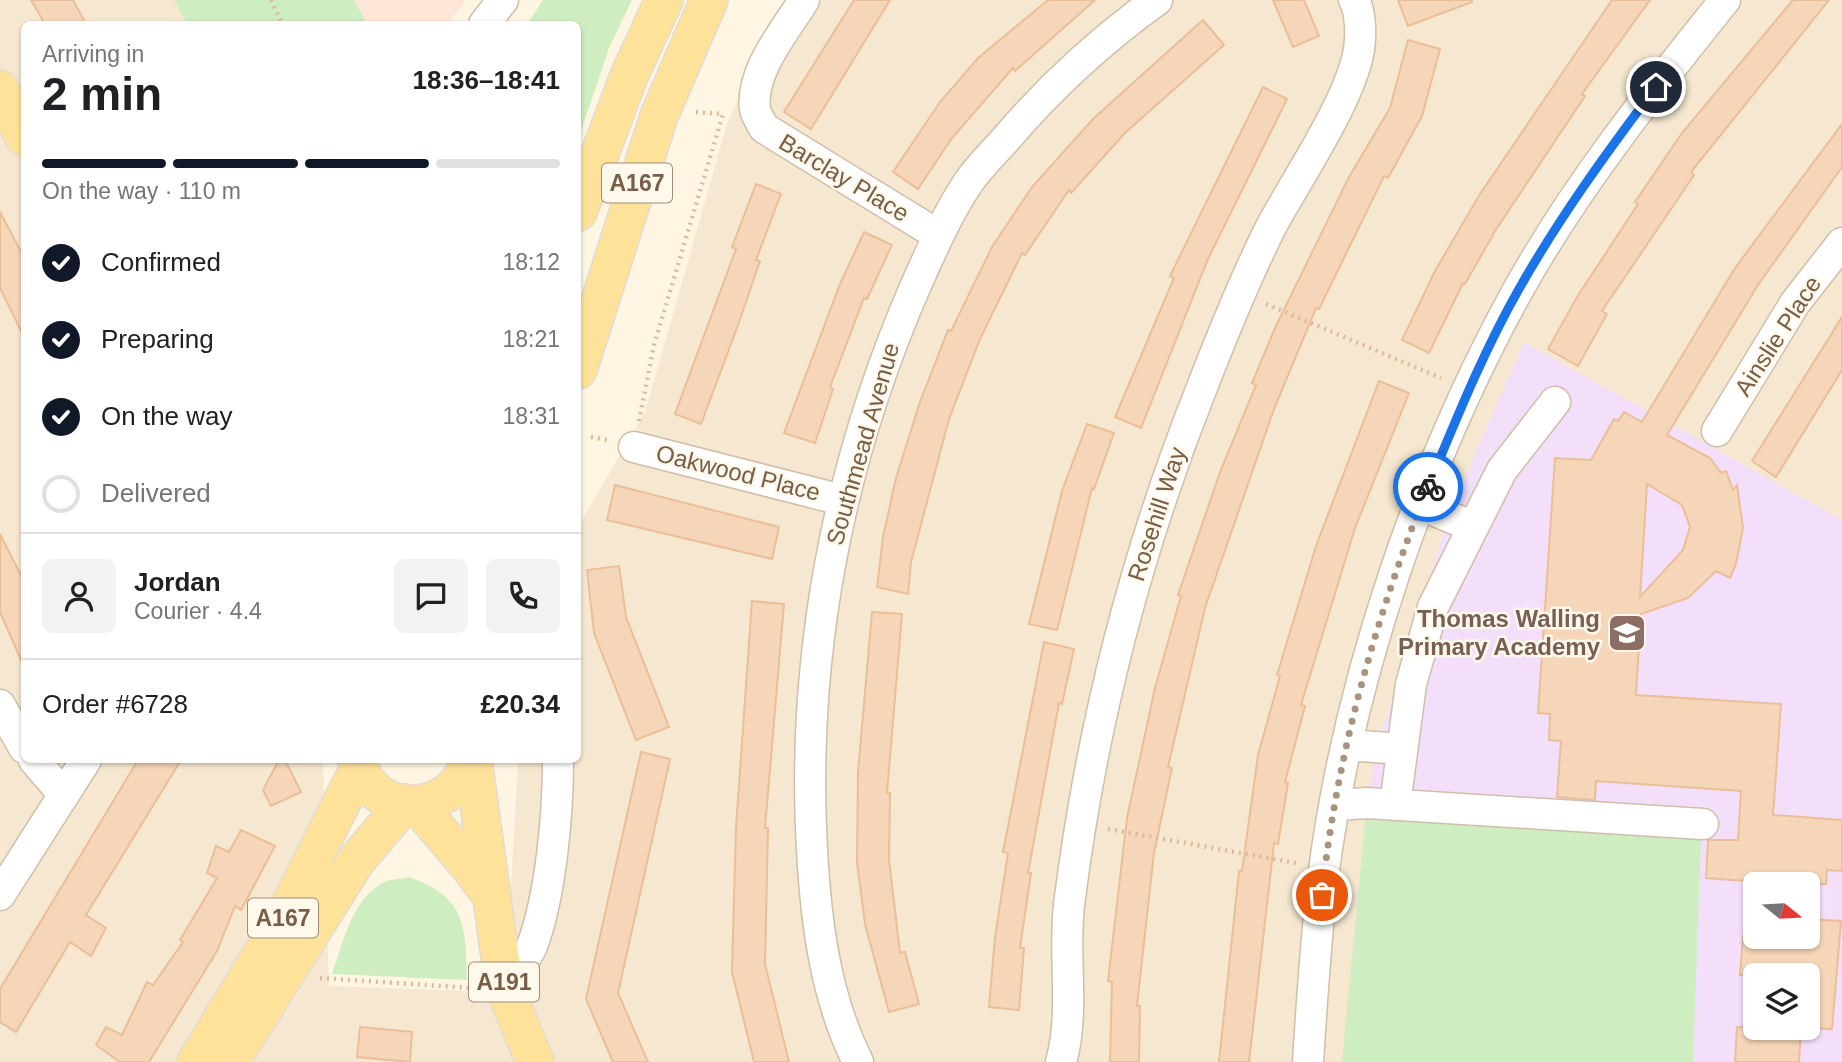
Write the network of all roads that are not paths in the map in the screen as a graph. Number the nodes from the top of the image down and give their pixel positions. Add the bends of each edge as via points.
1 (503, 0) edge
2 (664, 0) edge
3 (709, 0) edge
4 (804, 0) edge
5 (1157, 0) edge
6 (1354, 0) edge
7 (1726, 0) edge
8 (486, 21) edge
9 (0, 89) edge
10 (21, 131) edge
11 (581, 204) edge
12 (938, 235) junction
13 (1842, 243) edge
14 (581, 361) edge
15 (1555, 402) dead end
16 (1717, 431) dead end
17 (634, 447) road end
18 (842, 500) junction
19 (1421, 505) junction
20 (1471, 526) junction
21 (0, 705) edge
22 (21, 743) edge
23 (1347, 744) junction
24 (1402, 749) junction
25 (37, 763) edge
26 (84, 763) edge
27 (470, 763) edge
28 (472, 763) edge
29 (558, 763) edge
30 (358, 764) edge
31 (64, 795) junction
32 (411, 804) junction
33 (1336, 805) junction
34 (1395, 805) junction
35 (1703, 824) dead end
36 (0, 895) edge
37 (491, 897) junction
38 (504, 986) junction
39 (196, 1062) edge
40 (230, 1062) edge
41 (535, 1062) edge
42 (858, 1062) edge
43 (1061, 1062) edge
44 (1308, 1062) edge

1 - 8 street
2 - 11 main road, A167 via 629,76
3 - 14 main road, A167 via 659,116
4 - 12 street, Barclay Place via 765,64 755,92 755,110 764,128
5 - 12 street, Southmead Avenue via 1049,89 971,179
6 - 43 street, Rosehill Way via 1359,49 1346,90 1271,227 1157,502 1116,652 1082,824 1069,908
7 - 19 street via 1594,170 1519,289 1468,390
9 - 10 main road
12 - 18 street, Southmead Avenue via 901,319
13 - 16 street, Ainslie Place via 1795,303
15 - 20 street via 1502,470
17 - 18 street, Oakwood Place
18 - 42 street, Southmead Avenue via 822,595 811,714 810,807 825,970
19 - 20 street
19 - 23 street via 1386,600
20 - 24 street via 1433,607 1411,684
21 - 22 street
23 - 24 street
23 - 33 street
24 - 34 street
25 - 31 street
26 - 31 street
27 - 32 main road via 445,796
28 - 37 main road, A191
29 - 38 street via 548,878 531,948
30 - 32 main road via 377,792
30 - 39 main road, A167 via 276,930
31 - 36 street
32 - 37 main road, A191 via 470,867
32 - 40 main road, A167 via 356,861
33 - 34 street
33 - 44 street via 1324,869
34 - 35 street
37 - 38 main road, A191
38 - 41 main road, A191

